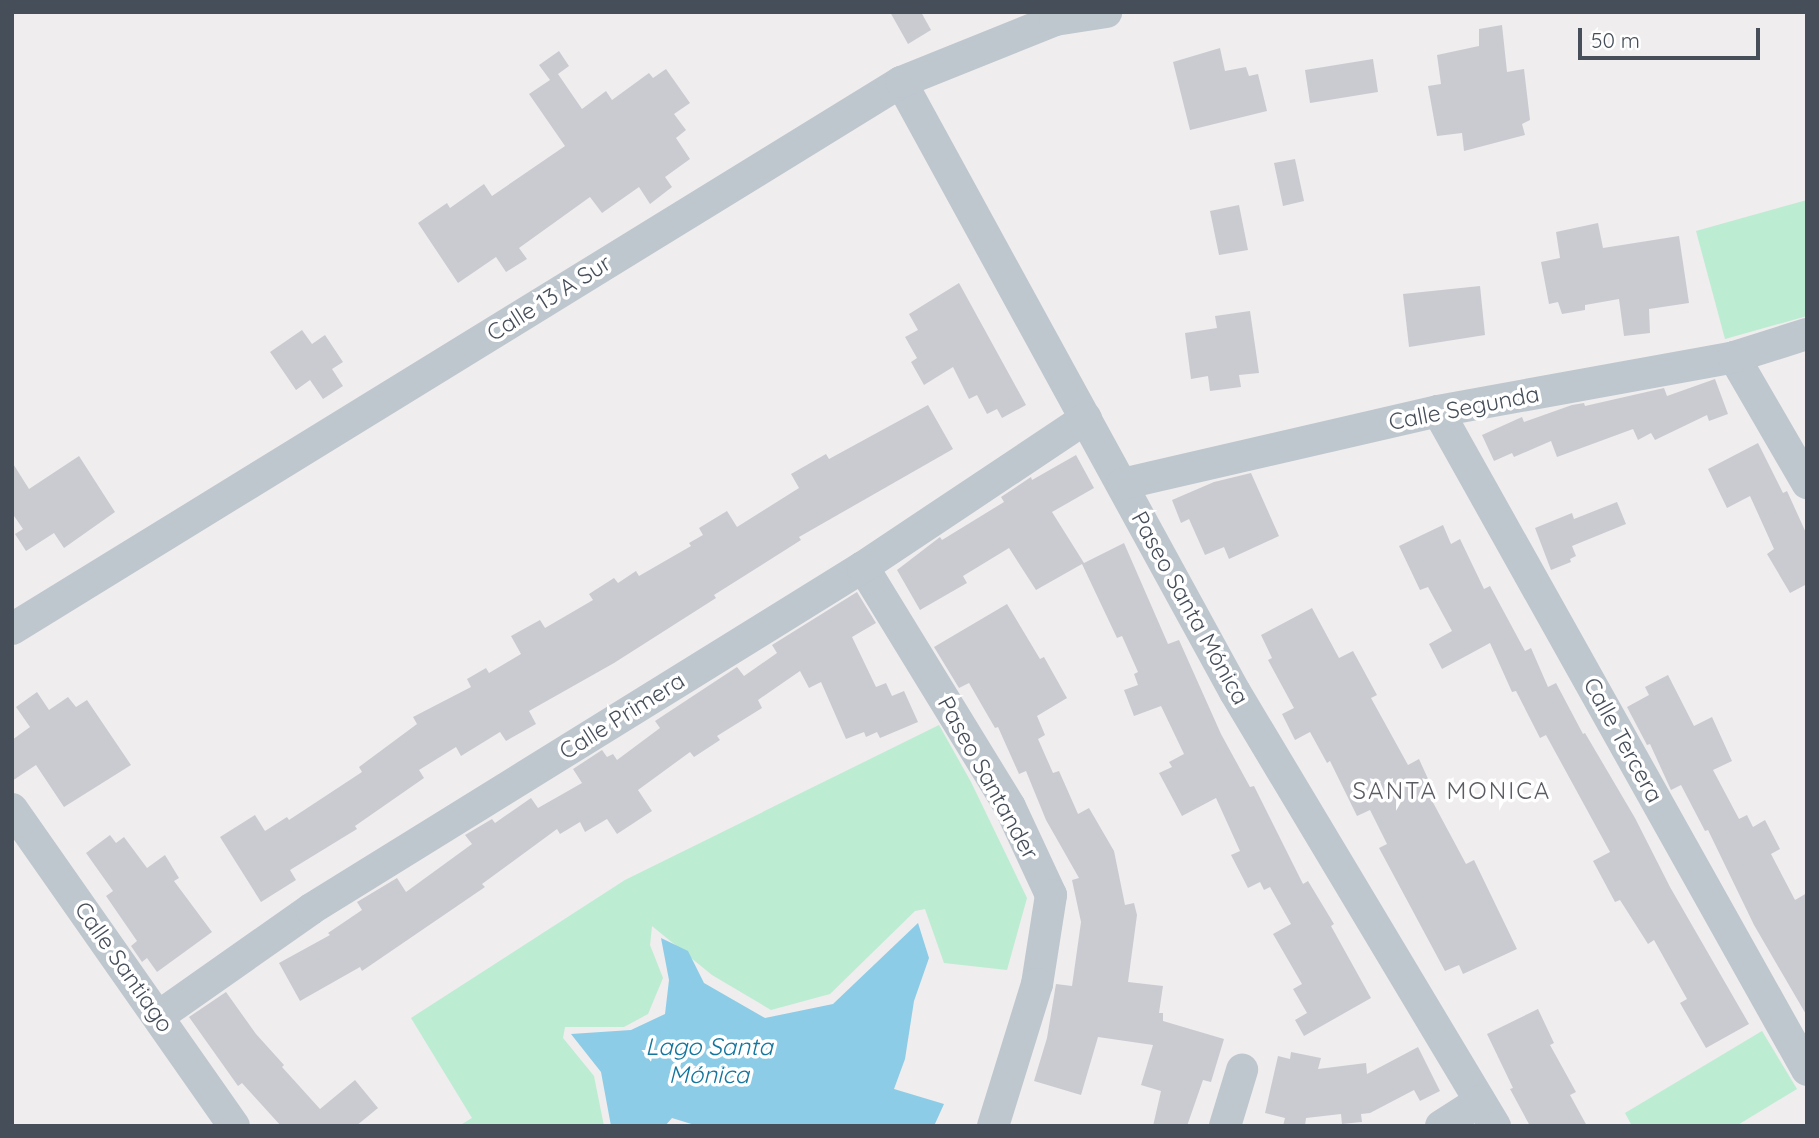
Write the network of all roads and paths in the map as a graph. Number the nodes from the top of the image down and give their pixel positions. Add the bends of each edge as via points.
1 (1106, 12) edge
2 (901, 82) junction
3 (1807, 334) edge
4 (1734, 356) junction
5 (1438, 411) junction
6 (1086, 418) junction
7 (1807, 483) edge
8 (1122, 484) junction
9 (863, 567) junction
10 (12, 629) edge
11 (12, 809) edge
12 (159, 1016) junction
13 (1242, 1070) dead end
14 (1807, 1070) edge
15 (1487, 1113) edge
16 (234, 1126) edge
17 (993, 1126) edge
18 (1225, 1126) edge
19 (1441, 1126) edge

1 - 2 street, Calle 13 A Sur via 1055,20
2 - 6 street, Paseo Santa Mónica
2 - 10 street, Calle 13 A Sur
3 - 4 street, Calle Segunda
4 - 5 street, Calle Segunda
4 - 7 street
5 - 8 street, Calle Segunda
5 - 14 street, Calle Tercera
6 - 8 street, Paseo Santa Mónica
6 - 9 street, Calle Primera
8 - 15 street, Paseo Santa Mónica via 1235,692
9 - 12 street, Calle Primera via 311,909
9 - 17 street, Paseo Santander via 1010,807 1051,895 1037,984
11 - 12 street, Calle Santiago
12 - 16 street, Calle Santiago
13 - 18 street
15 - 19 street

